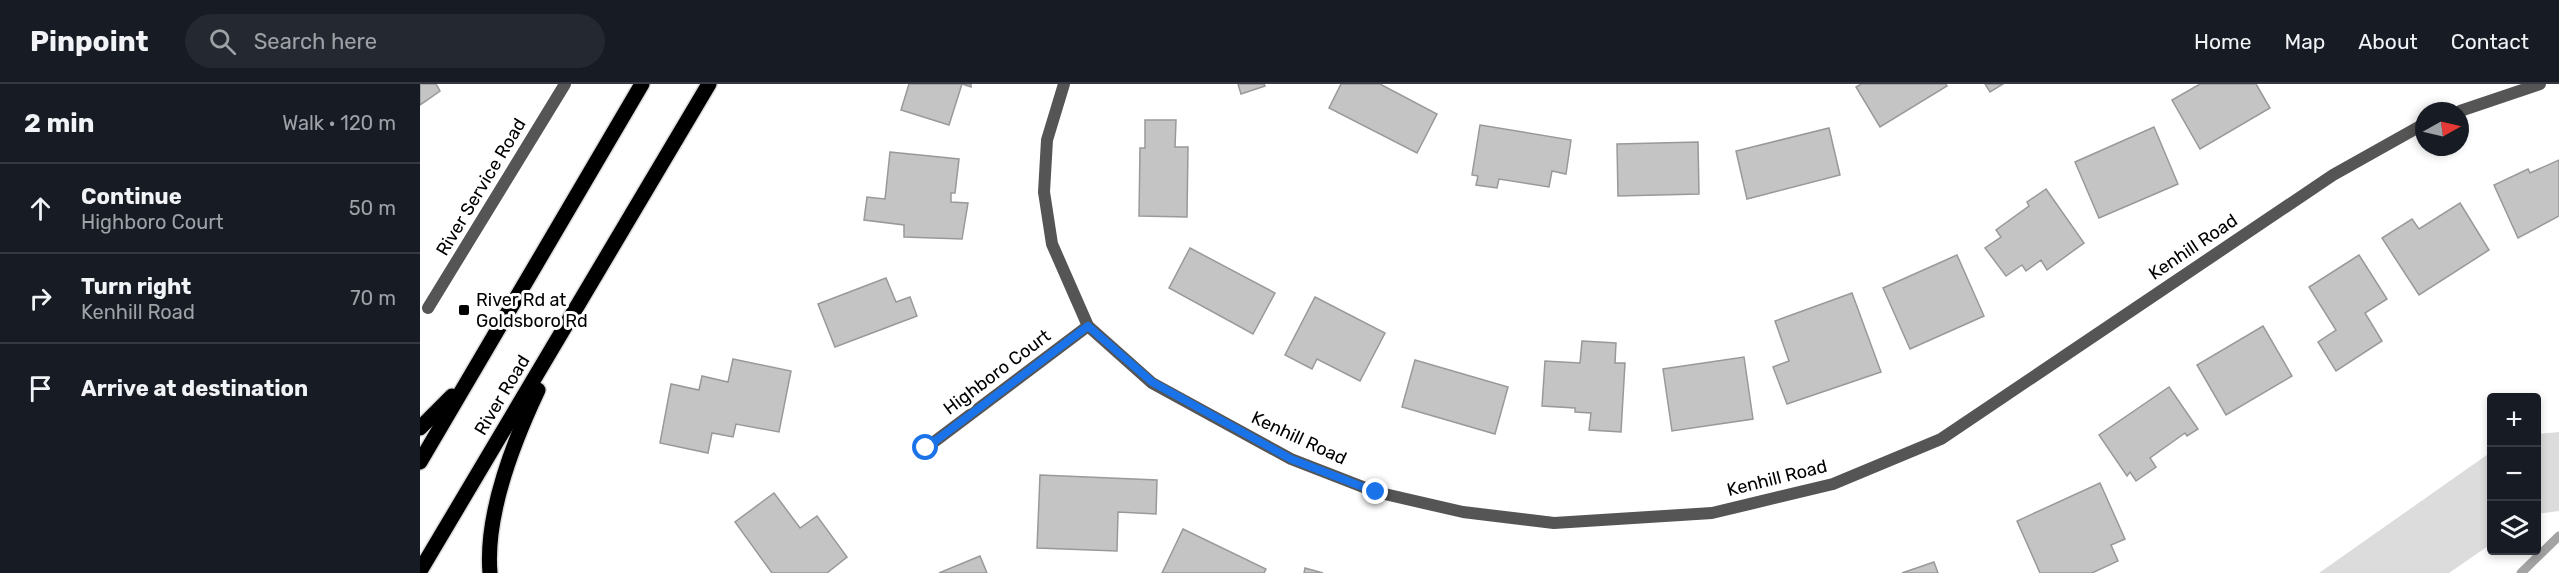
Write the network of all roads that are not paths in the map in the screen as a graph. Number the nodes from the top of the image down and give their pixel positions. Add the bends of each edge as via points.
1 (565, 84) edge
2 (642, 84) edge
3 (709, 84) edge
4 (1064, 84) edge
5 (2540, 84) edge
6 (2469, 108) edge
7 (2415, 129) edge
8 (583, 298) junction
9 (428, 308) dead end
10 (1088, 326) junction
11 (467, 381) junction
12 (420, 428) edge
13 (926, 448) dead end
14 (420, 462) edge
15 (420, 571) edge
16 (490, 573) edge

1 - 9 street, River Service Road
2 - 11 main road, River Road
3 - 8 main road, River Road
4 - 10 street via 1047,140 1044,192 1052,244
5 - 6 street
7 - 10 street, Kenhill Road via 2333,175 1941,439 1833,484 1712,513 1554,523 1463,512 1376,492 1291,459 1152,382
8 - 15 main road, River Road
8 - 16 main road via 519,429 490,525
10 - 13 street, Highboro Court
11 - 12 main road
11 - 14 main road, River Road

